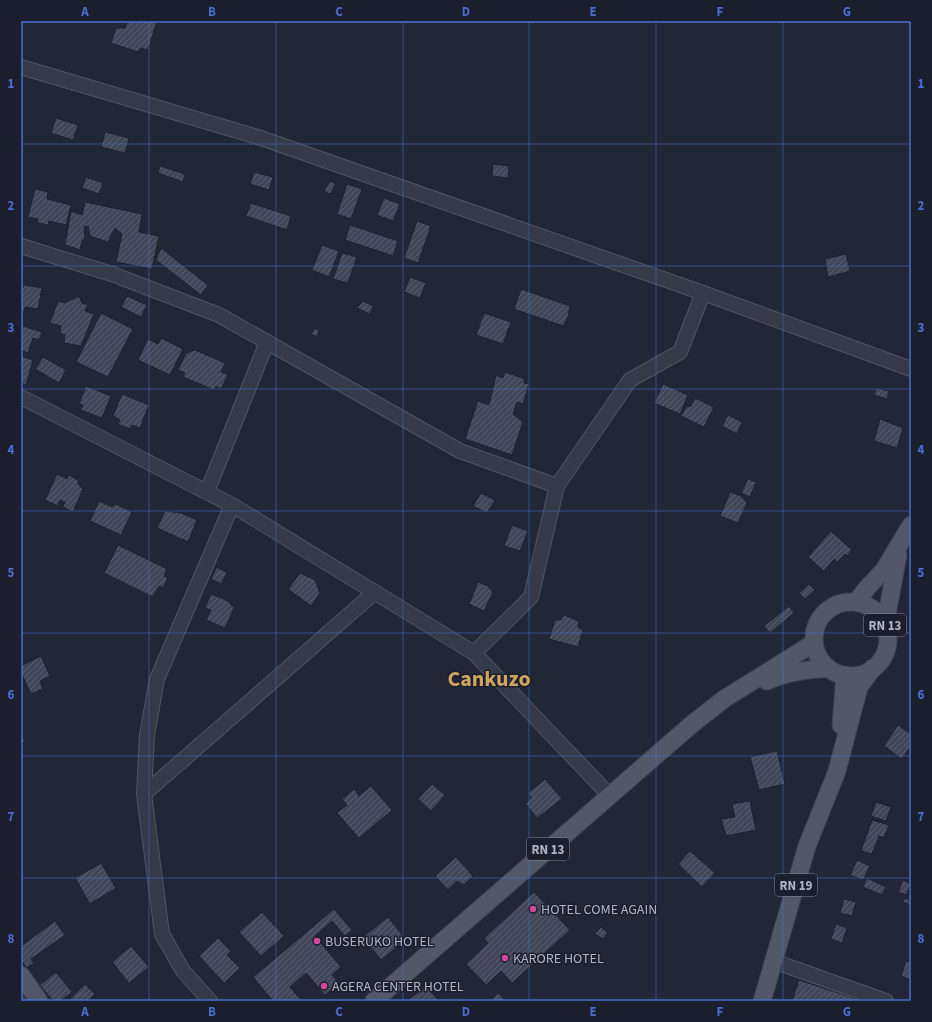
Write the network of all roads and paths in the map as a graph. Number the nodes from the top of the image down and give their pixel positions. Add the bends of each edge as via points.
1 (21, 67) edge
2 (21, 246) edge
3 (704, 293) junction
4 (267, 342) junction
5 (911, 369) edge
6 (21, 398) edge
7 (557, 486) junction
8 (207, 492) junction
9 (232, 505) junction
10 (908, 531) edge
11 (375, 592) junction
12 (856, 602) junction
13 (885, 625) junction
14 (814, 643) junction
15 (474, 653) junction
16 (828, 668) junction
17 (873, 668) junction
18 (845, 675) junction
19 (724, 699) junction
20 (837, 771) junction
21 (144, 794) junction
22 (610, 796) junction
23 (773, 961) junction
24 (21, 975) edge
25 (31, 998) edge
26 (210, 1001) edge
27 (374, 1001) edge
28 (762, 1001) edge
29 (886, 1001) edge

1 - 3 street via 261,138
2 - 4 street via 166,293 218,315
3 - 5 street
3 - 7 street via 680,352 630,380
4 - 7 street via 460,451
4 - 8 street
6 - 8 street
7 - 15 street via 532,598
8 - 9 street
9 - 11 street
9 - 21 street via 157,679 148,735
10 - 12 main road, RN 13 via 884,570
10 - 13 main road, RN 13 via 896,561
11 - 15 street
11 - 21 street
12 - 13 main road, RN 13 via 874,610
12 - 14 main road, RN 13 via 837,605 822,616 815,629
13 - 17 main road, RN 13 via 888,634 885,653
14 - 16 main road via 816,653
14 - 19 main road, RN 13
15 - 22 street
16 - 18 main road, RN 13
16 - 19 main road, RN 13 via 779,675
17 - 18 main road via 860,674
17 - 20 main road, RN 19 via 859,687
18 - 20 main road, RN 19
19 - 22 main road, RN 13
20 - 23 main road, RN 19 via 807,846
21 - 26 street via 162,934 183,971
22 - 27 main road, RN 13
23 - 28 main road, RN 19
23 - 29 street
24 - 25 main road

